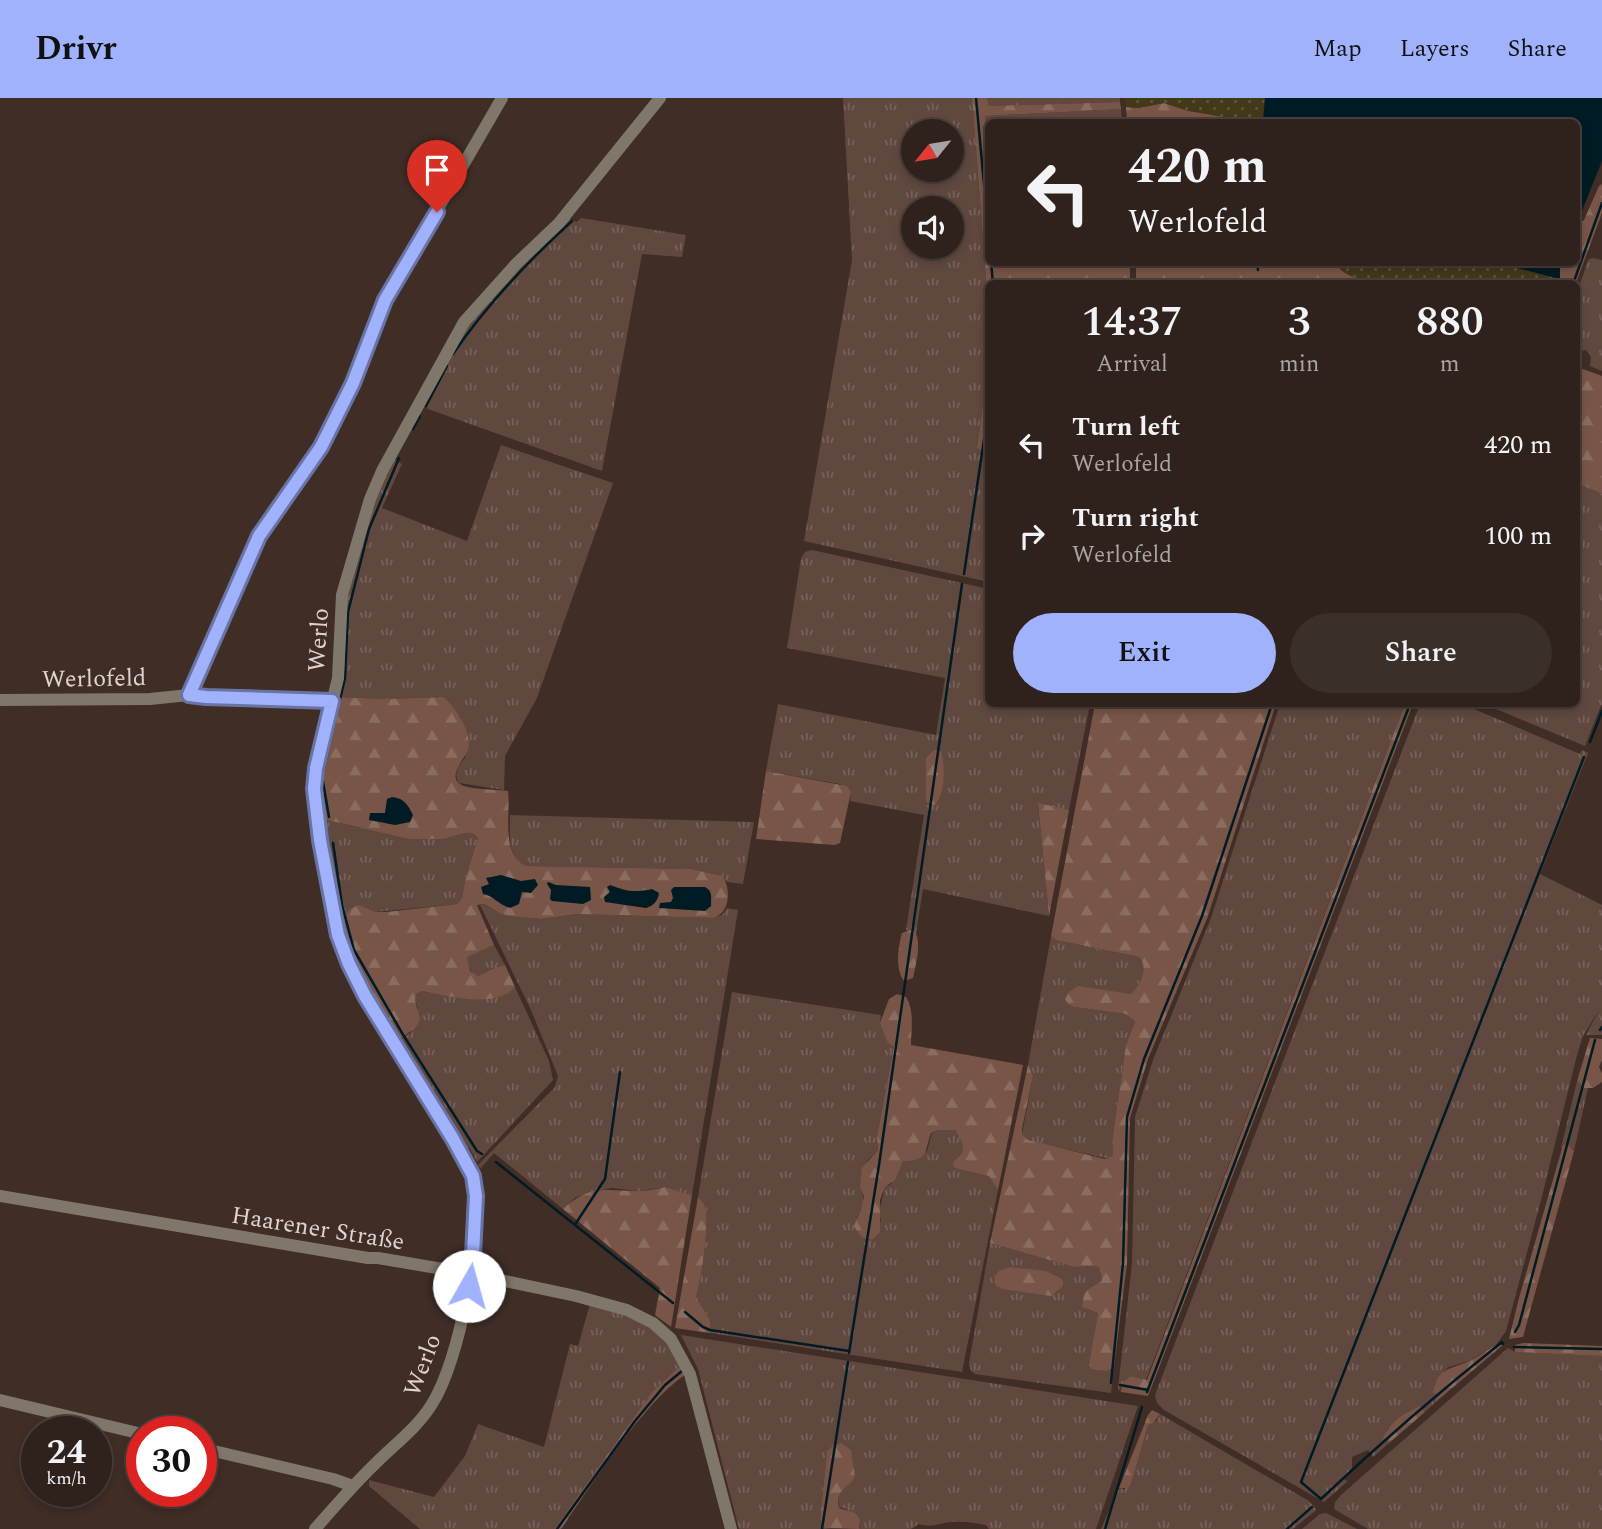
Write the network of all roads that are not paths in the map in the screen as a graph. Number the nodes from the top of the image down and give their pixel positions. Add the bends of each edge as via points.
1 (502, 98) edge
2 (660, 98) edge
3 (189, 695) junction
4 (0, 700) edge
5 (332, 701) junction
6 (0, 1196) edge
7 (472, 1274) junction
8 (0, 1400) edge
9 (126, 1430) edge
10 (217, 1451) edge
11 (353, 1486) junction
12 (315, 1529) edge
13 (731, 1529) edge

1 - 3 street via 385,300 353,383 321,447 259,536
2 - 5 street, Werlo via 559,223 464,322 433,376 370,499 342,595 338,678
3 - 4 street, Werlofeld
3 - 5 street, Werlofeld
5 - 7 street, Werlo via 314,789 338,935 365,996 471,1170 476,1196
6 - 7 street, Haarener Straße
7 - 11 street, Werlo via 438,1395 424,1416
7 - 13 street, Haarener Straße via 627,1310 665,1333 690,1374
8 - 9 street
10 - 11 street
11 - 12 street, Werlo

